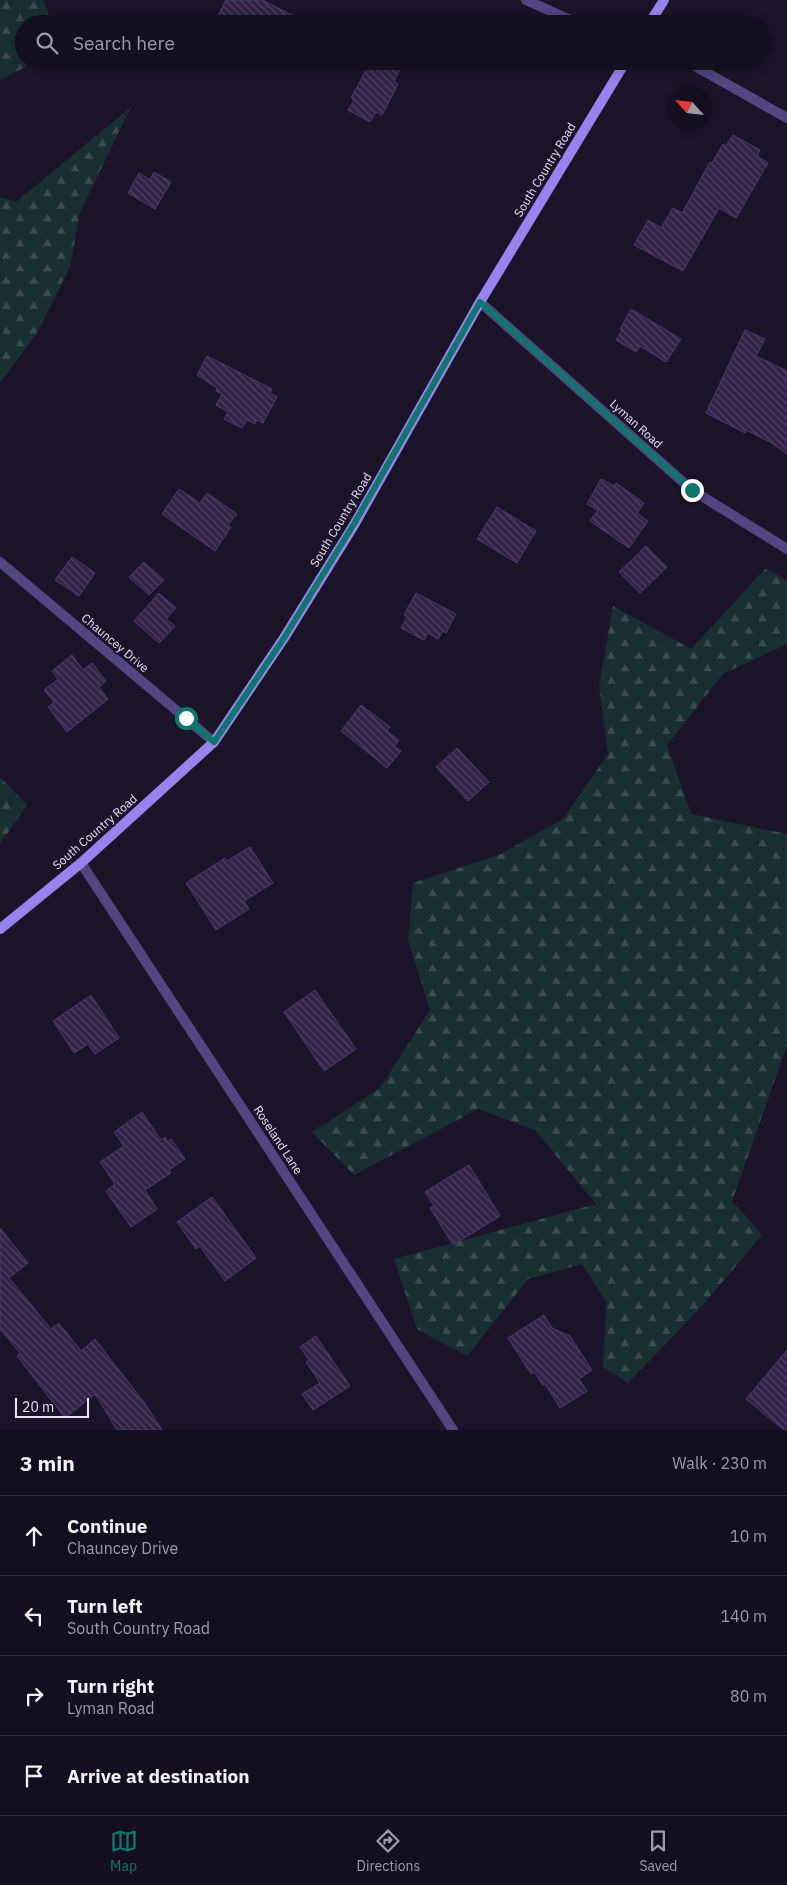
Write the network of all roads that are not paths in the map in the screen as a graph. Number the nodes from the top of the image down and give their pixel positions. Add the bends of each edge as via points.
1 (526, 0) edge
2 (664, 0) edge
3 (559, 15) edge
4 (655, 15) edge
5 (621, 70) edge
6 (702, 70) edge
7 (787, 118) edge
8 (480, 302) junction
9 (787, 549) edge
10 (0, 562) edge
11 (214, 742) junction
12 (81, 863) junction
13 (0, 929) edge
14 (453, 1430) edge

1 - 3 street
2 - 4 main road
5 - 8 main road, South Country Road
6 - 7 street
8 - 9 street, Lyman Road via 692,490
8 - 11 main road, South Country Road via 354,524 284,638
10 - 11 street, Chauncey Drive
11 - 12 main road, South Country Road
12 - 13 main road, South Country Road
12 - 14 street, Roseland Lane

